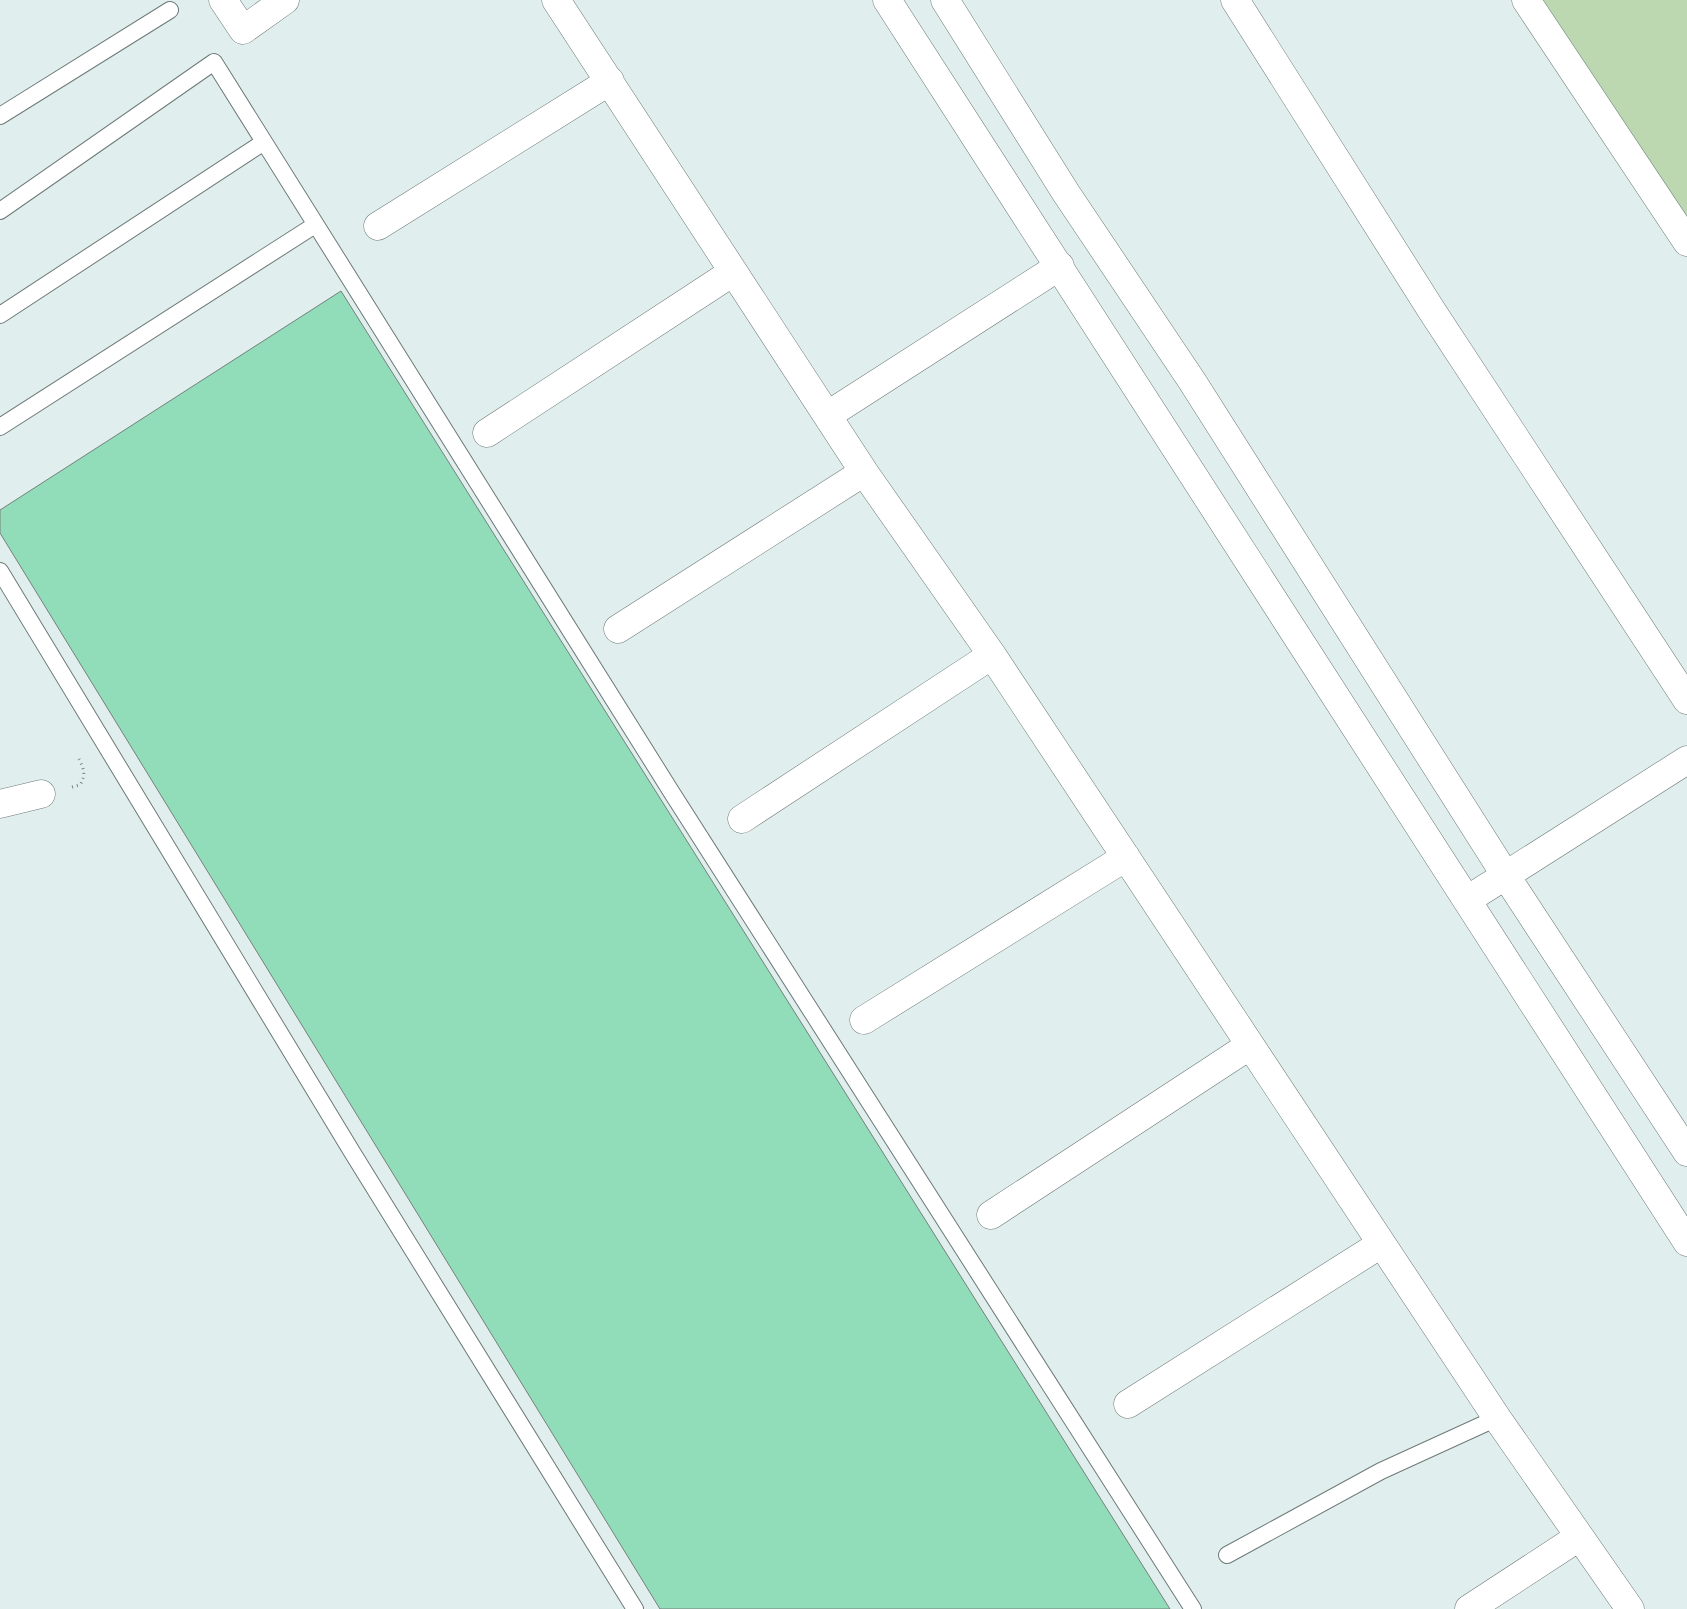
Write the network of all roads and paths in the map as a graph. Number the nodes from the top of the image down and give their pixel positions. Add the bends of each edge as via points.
1 (223, 0) edge
2 (285, 0) edge
3 (556, 0) edge
4 (888, 0) edge
5 (946, 0) edge
6 (1235, 0) edge
7 (1526, 0) edge
8 (170, 10) dead end
9 (610, 80) junction
10 (0, 116) edge
11 (264, 142) junction
12 (0, 211) edge
13 (314, 225) junction
14 (378, 226) dead end
15 (1687, 242) edge
16 (1060, 266) junction
17 (733, 272) junction
18 (0, 315) edge
19 (828, 415) junction
20 (0, 427) edge
21 (487, 433) dead end
22 (864, 472) junction
23 (0, 571) edge
24 (618, 629) dead end
25 (992, 655) junction
26 (1687, 700) edge
27 (74, 752) dead end
28 (1687, 760) edge
29 (41, 794) joint
30 (0, 804) edge
31 (742, 819) dead end
32 (1126, 857) junction
33 (1506, 876) junction
34 (1467, 900) junction
35 (864, 1020) dead end
36 (1249, 1046) junction
37 (1687, 1152) edge
38 (991, 1215) dead end
39 (1687, 1242) edge
40 (1381, 1244) junction
41 (1128, 1404) dead end
42 (1497, 1418) junction
43 (1579, 1537) junction
44 (1228, 1555) dead end
45 (635, 1609) edge
46 (1193, 1609) edge
47 (1469, 1609) edge
48 (1630, 1609) edge

1 - 2 street via 243,30
3 - 9 street
4 - 16 street
5 - 33 street
6 - 26 street via 1432,311
7 - 15 street
8 - 10 lane
9 - 14 street
9 - 17 street
11 - 12 lane via 214,62
11 - 13 lane
11 - 18 lane
13 - 20 lane
13 - 46 lane
16 - 19 street
16 - 34 street
17 - 19 street
17 - 21 street
19 - 22 street
22 - 24 street
22 - 25 street
23 - 45 lane via 347,1144
25 - 31 street
25 - 32 street
27 - 29 path via 84,769 80,785
28 - 33 street
29 - 30 street
32 - 35 street
32 - 36 street
33 - 34 street
33 - 37 street
34 - 39 street
36 - 38 street
36 - 40 street
40 - 41 street
40 - 42 street
42 - 43 street
42 - 44 lane via 1381,1471
43 - 47 street
43 - 48 street

